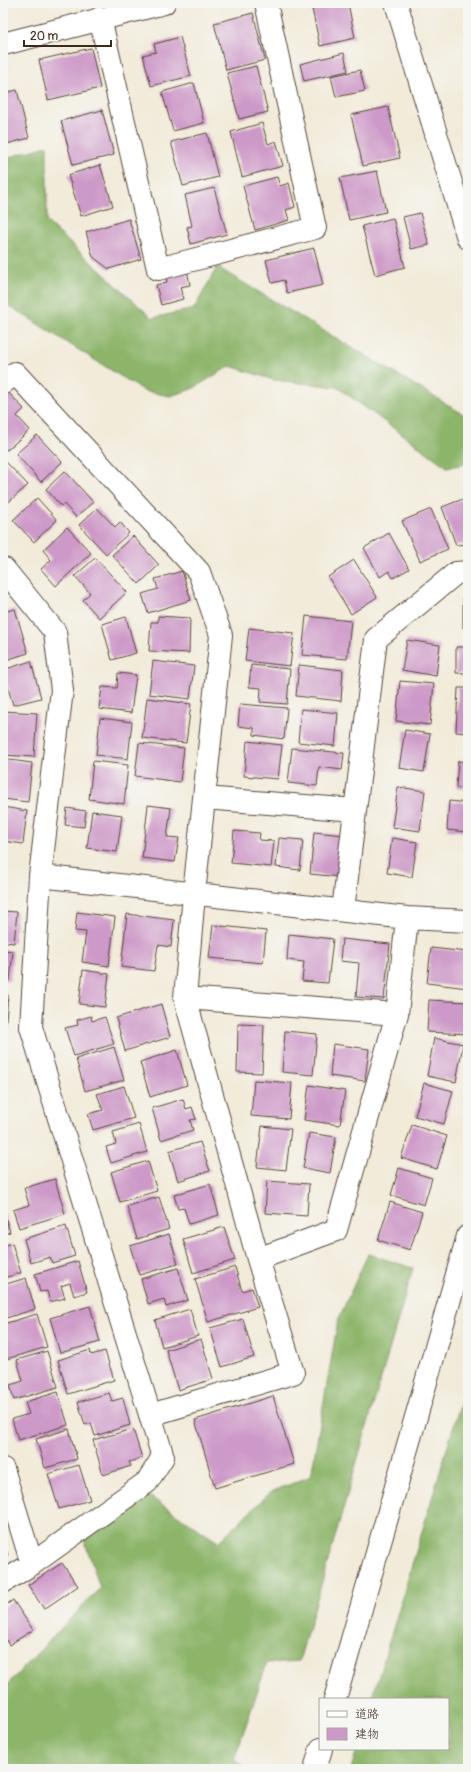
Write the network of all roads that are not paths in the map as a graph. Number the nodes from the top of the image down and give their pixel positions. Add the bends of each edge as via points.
1 (164, 3) edge
2 (266, 3) edge
3 (396, 3) edge
4 (100, 18) junction
5 (3, 44) edge
6 (468, 238) edge
7 (3, 383) edge
8 (3, 569) edge
9 (468, 572) edge
10 (204, 798) junction
11 (355, 810) junction
12 (40, 876) junction
13 (194, 894) junction
14 (343, 910) junction
15 (407, 918) junction
16 (468, 921) edge
17 (186, 998) junction
18 (397, 1014) junction
19 (468, 1236) edge
20 (258, 1259) junction
21 (150, 1415) junction
22 (3, 1469) edge
23 (32, 1564) junction
24 (3, 1582) edge
25 (335, 1698) edge
26 (321, 1750) edge
27 (315, 1769) edge

1 - 4 street
2 - 4 street via 315,228 158,269
3 - 6 street
4 - 5 street
7 - 10 street via 15,373 199,572 221,635
8 - 12 street via 55,632 62,690
9 - 11 street via 456,573 376,639
10 - 11 street
10 - 13 street
11 - 14 street
12 - 13 street
12 - 21 street via 31,1027
13 - 14 street
13 - 17 street
14 - 15 street
15 - 16 street
15 - 18 street
17 - 18 street
17 - 20 street
18 - 20 street via 336,1230
19 - 25 street
20 - 21 street via 293,1372
21 - 23 street via 163,1457 147,1482
22 - 23 street
23 - 24 street
26 - 27 street

